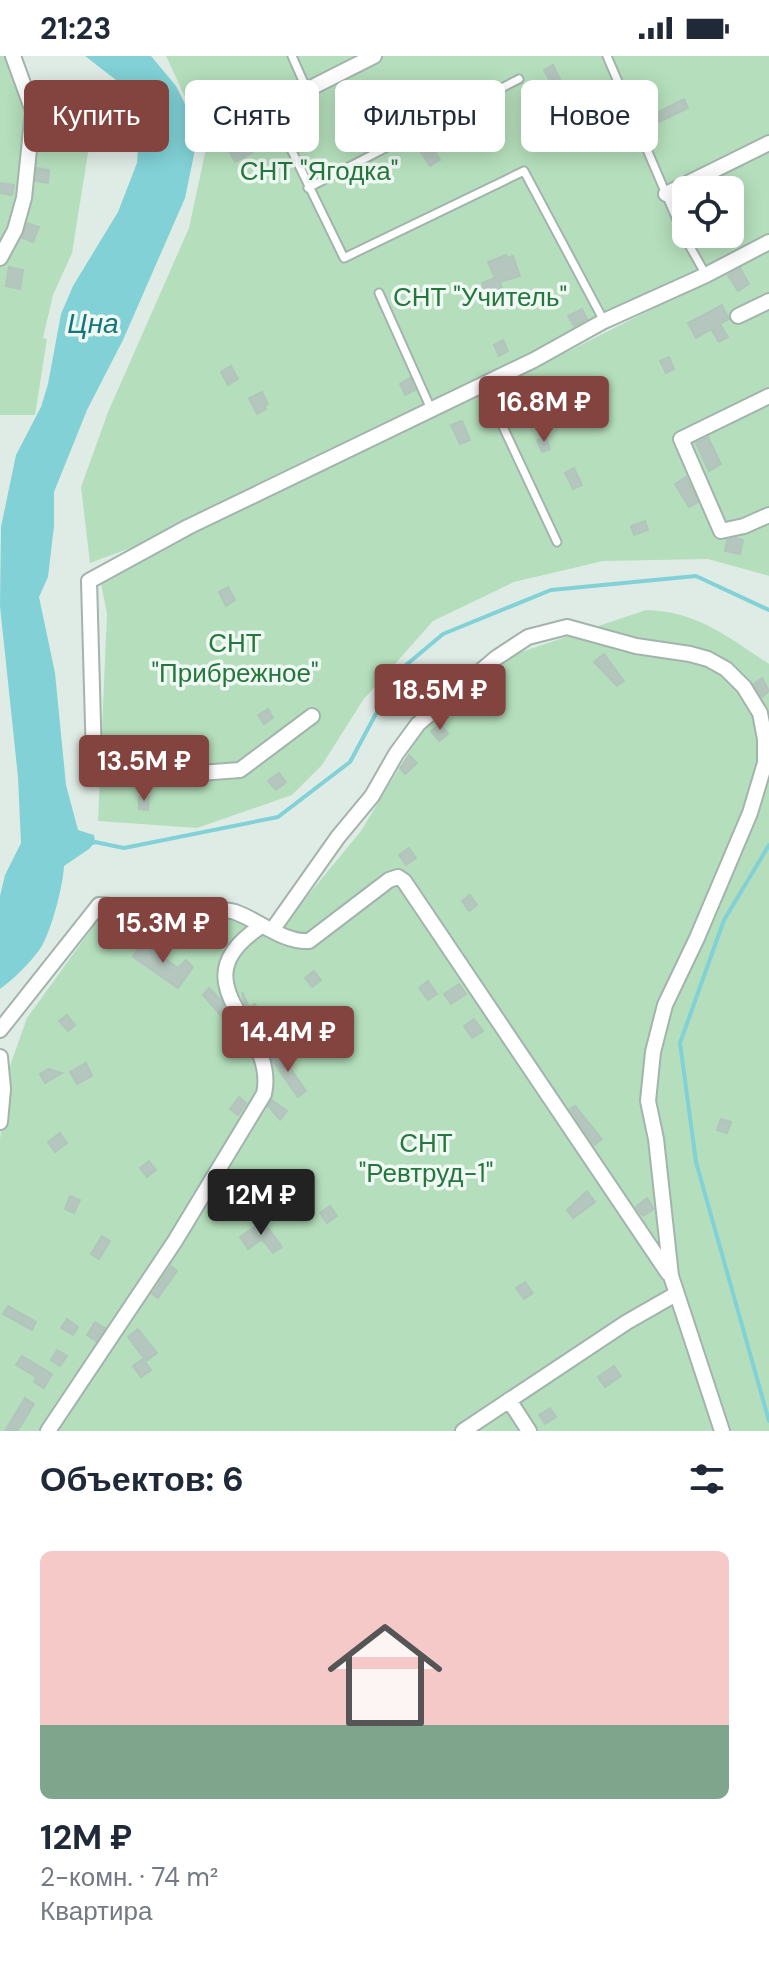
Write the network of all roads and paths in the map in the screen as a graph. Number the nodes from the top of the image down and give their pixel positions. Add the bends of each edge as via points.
1 (13, 56) edge
2 (292, 56) edge
3 (374, 56) edge
4 (607, 56) edge
5 (519, 79) dead end
6 (303, 80) edge
7 (319, 84) edge
8 (769, 143) edge
9 (291, 152) edge
10 (308, 188) junction
11 (666, 194) junction
12 (769, 242) edge
13 (0, 258) edge
14 (706, 275) junction
15 (379, 293) dead end
16 (769, 301) edge
17 (738, 316) dead end
18 (604, 321) junction
19 (483, 384) junction
20 (769, 396) edge
21 (431, 409) junction
22 (769, 515) edge
23 (557, 542) dead end
24 (312, 716) dead end
25 (267, 928) junction
26 (0, 1030) edge
27 (0, 1057) edge
28 (0, 1122) edge
29 (671, 1276) junction
30 (676, 1294) junction
31 (509, 1400) junction
32 (48, 1431) edge
33 (463, 1431) edge
34 (529, 1431) edge
35 (722, 1431) edge

1 - 13 street via 33,111 24,198
2 - 6 lane
3 - 7 street
4 - 11 lane
5 - 10 lane
8 - 11 street
9 - 10 lane
10 - 18 lane via 344,258 524,171
11 - 14 lane
12 - 14 street
14 - 18 street
15 - 21 lane
16 - 17 street
18 - 19 street
19 - 21 street
19 - 23 lane
20 - 22 street via 681,439 721,531
21 - 24 street via 89,581 94,760 173,775 240,770
25 - 26 street via 232,911 99,905
25 - 29 street via 298,942 309,941 389,880 404,881
25 - 29 street via 372,796 418,724 528,637 567,627 690,654 726,669 760,713 765,763 750,813 665,1005 653,1052 648,1101
25 - 32 street via 247,936 227,958 225,971 232,1000 265,1063 264,1094 175,1241
27 - 28 street
29 - 30 street
30 - 31 street
30 - 35 street
31 - 33 street
31 - 34 street

